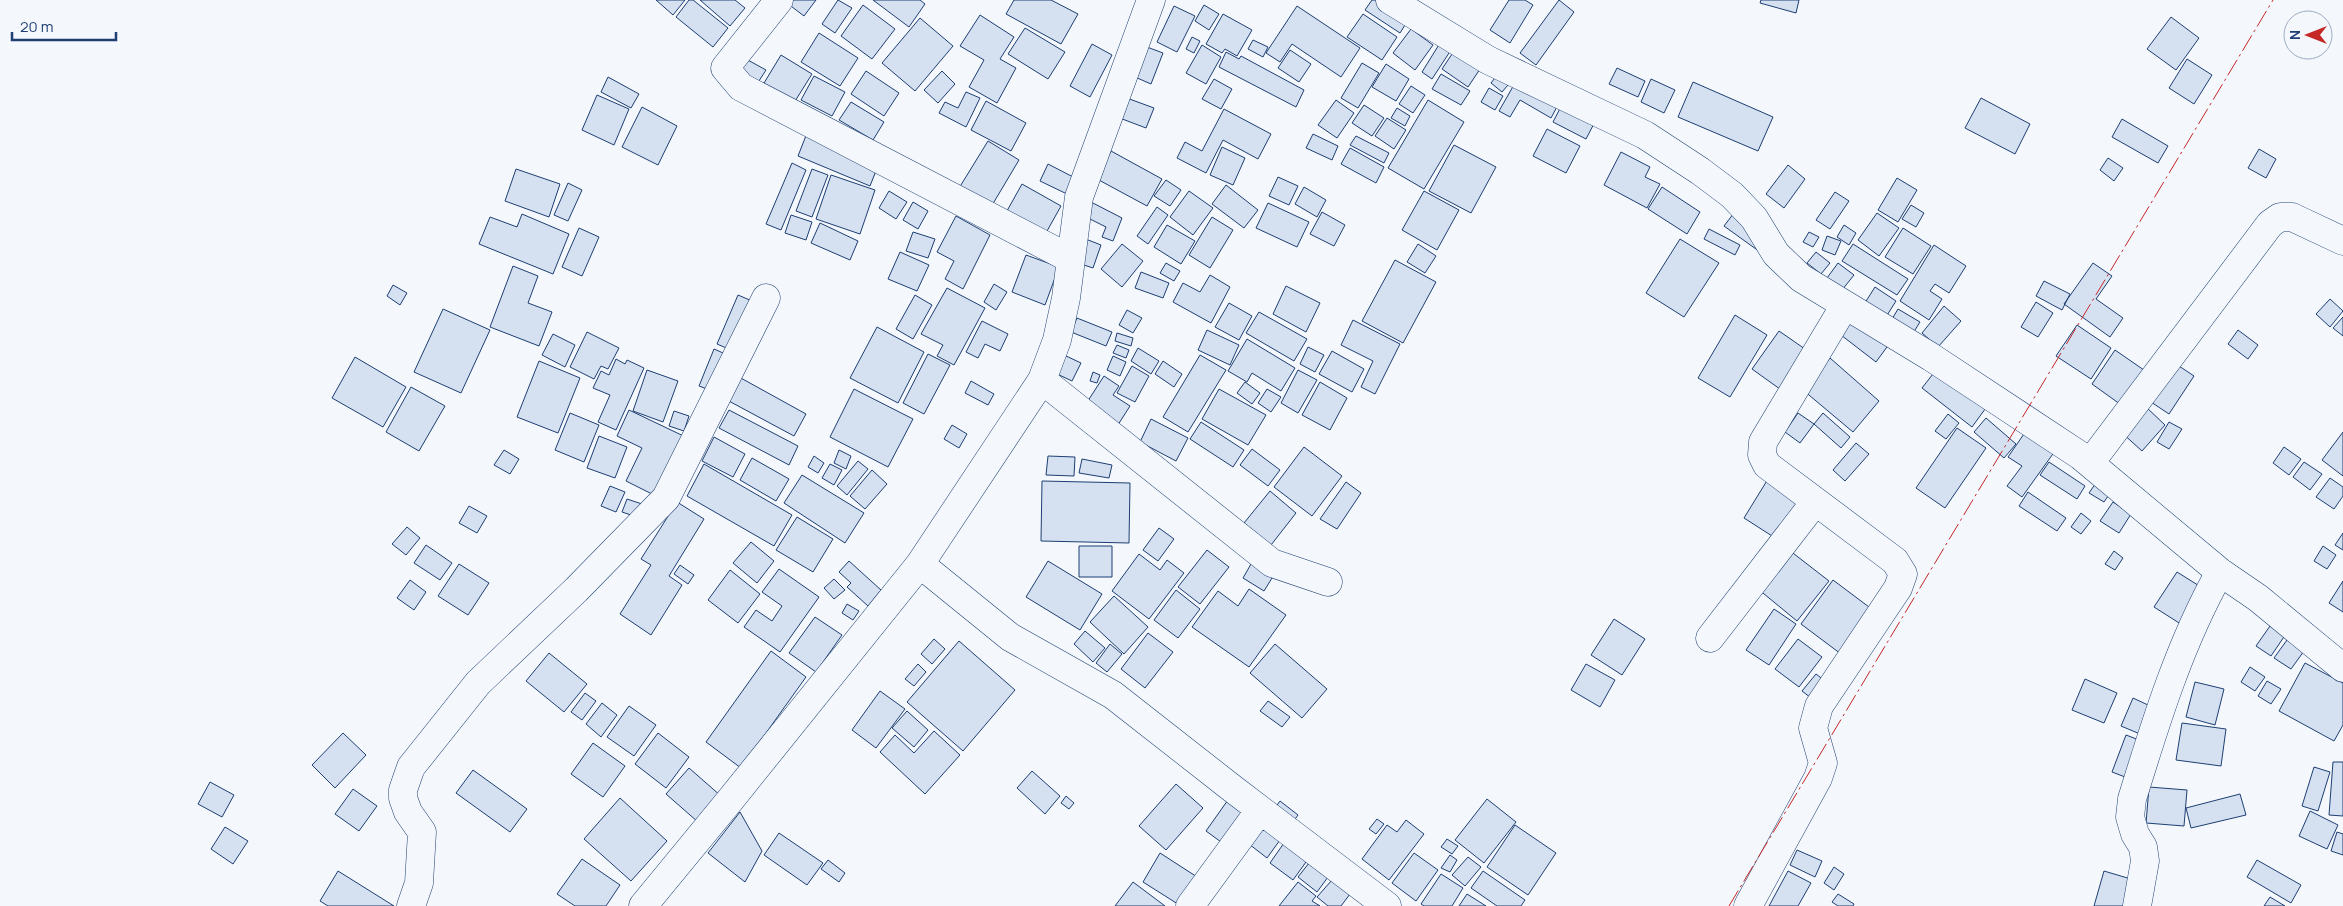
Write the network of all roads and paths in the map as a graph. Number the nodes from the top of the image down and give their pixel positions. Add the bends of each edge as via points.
1 (780, 0) edge
2 (1151, 0) edge
3 (1390, 0) edge
4 (1428, 10) edge
5 (2343, 241) edge
6 (1071, 259) junction
7 (766, 298) dead end
8 (1845, 305) junction
9 (1042, 380) junction
10 (2090, 463) junction
11 (1815, 502) junction
12 (920, 564) junction
13 (2220, 572) junction
14 (1328, 582) dead end
15 (1710, 638) dead end
16 (2343, 668) edge
17 (1260, 810) junction
18 (411, 906) edge
19 (642, 906) edge
20 (1190, 906) edge
21 (1387, 906) edge
22 (1748, 906) edge
23 (2137, 906) edge

1 - 6 street via 725,68 741,88
2 - 6 street via 1079,197
3 - 4 street
4 - 8 street via 1488,60 1645,135 1700,171 1732,195 1754,218 1776,254 1801,278
5 - 10 street via 2292,217 2280,217 2270,224
6 - 9 street via 1057,340
7 - 18 street via 666,498 478,683 411,768 403,798 422,832 420,883
8 - 10 street via 1931,357
8 - 11 street via 1763,442 1762,455 1767,465
9 - 12 street
9 - 14 street via 1272,563
10 - 13 street
11 - 15 street
11 - 22 street via 1895,561 1903,574 1898,588 1819,706 1813,728 1823,763 1818,778
12 - 17 street via 1010,637 1113,695
12 - 19 street
13 - 16 street
13 - 23 street via 2166,690 2132,799 2130,817 2143,846 2145,861
17 - 20 street
17 - 21 street

